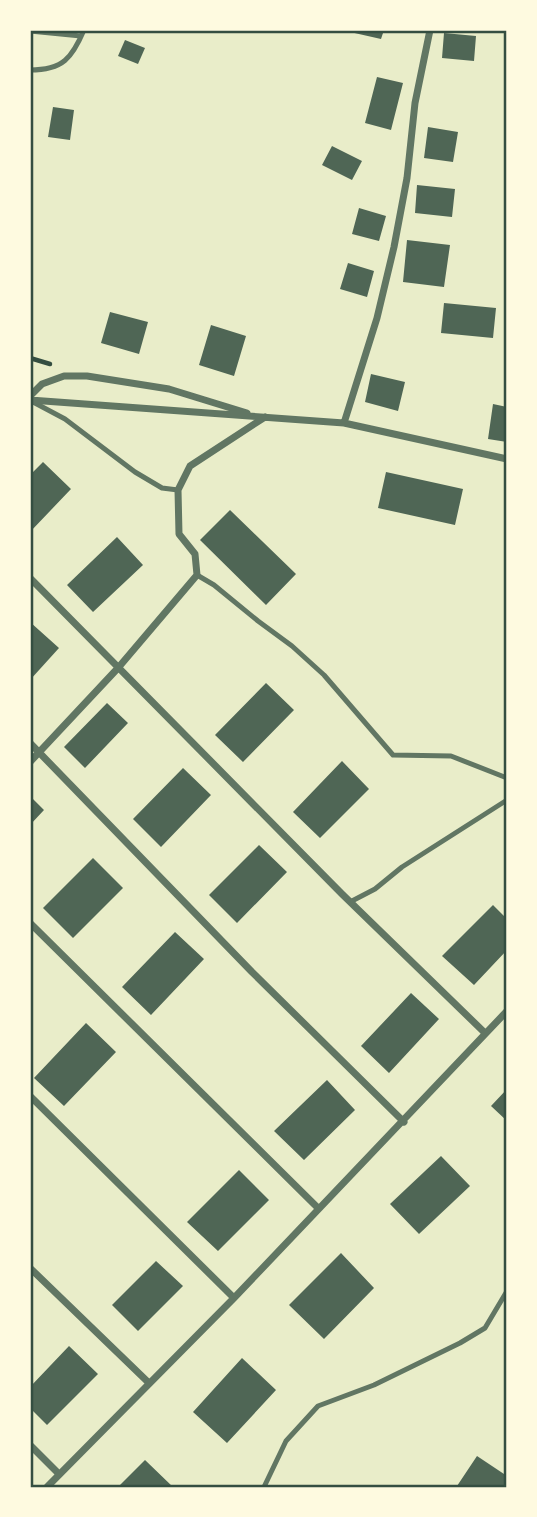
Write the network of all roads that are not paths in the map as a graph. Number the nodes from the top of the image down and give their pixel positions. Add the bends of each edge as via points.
1 (430, 30) edge
2 (30, 32) edge
3 (82, 33) edge
4 (30, 70) edge
5 (30, 399) edge
6 (265, 417) junction
7 (344, 423) junction
8 (507, 459) edge
9 (178, 490) junction
10 (197, 575) junction
11 (30, 578) edge
12 (118, 668) junction
13 (30, 743) edge
14 (39, 752) junction
15 (30, 762) edge
16 (507, 778) edge
17 (507, 800) edge
18 (351, 902) junction
19 (30, 923) edge
20 (507, 1011) edge
21 (485, 1033) junction
22 (30, 1096) edge
23 (404, 1122) junction
24 (318, 1208) junction
25 (30, 1268) edge
26 (507, 1291) edge
27 (234, 1298) junction
28 (149, 1384) junction
29 (30, 1445) edge
30 (59, 1474) junction
31 (47, 1487) edge
32 (264, 1487) edge

1 - 7 street via 394,247
2 - 3 lane
3 - 4 lane via 75,51 61,63
5 - 6 street
5 - 6 street via 42,384 64,376 87,376 169,389
5 - 9 lane via 65,419 135,472 162,488
6 - 7 street
6 - 9 street via 190,466
7 - 8 street
9 - 10 street via 179,534 195,554
10 - 12 street
10 - 16 lane via 308,660 393,755 451,756
11 - 12 street
12 - 14 street
12 - 18 street
13 - 14 street
14 - 15 street
14 - 23 street
17 - 18 lane
18 - 21 street
19 - 24 street
20 - 21 street
21 - 23 street
22 - 27 street
23 - 24 street
24 - 27 street
25 - 28 street
26 - 32 lane via 485,1328 374,1384 318,1406 286,1441
27 - 28 street
28 - 30 street
29 - 30 street
30 - 31 street

